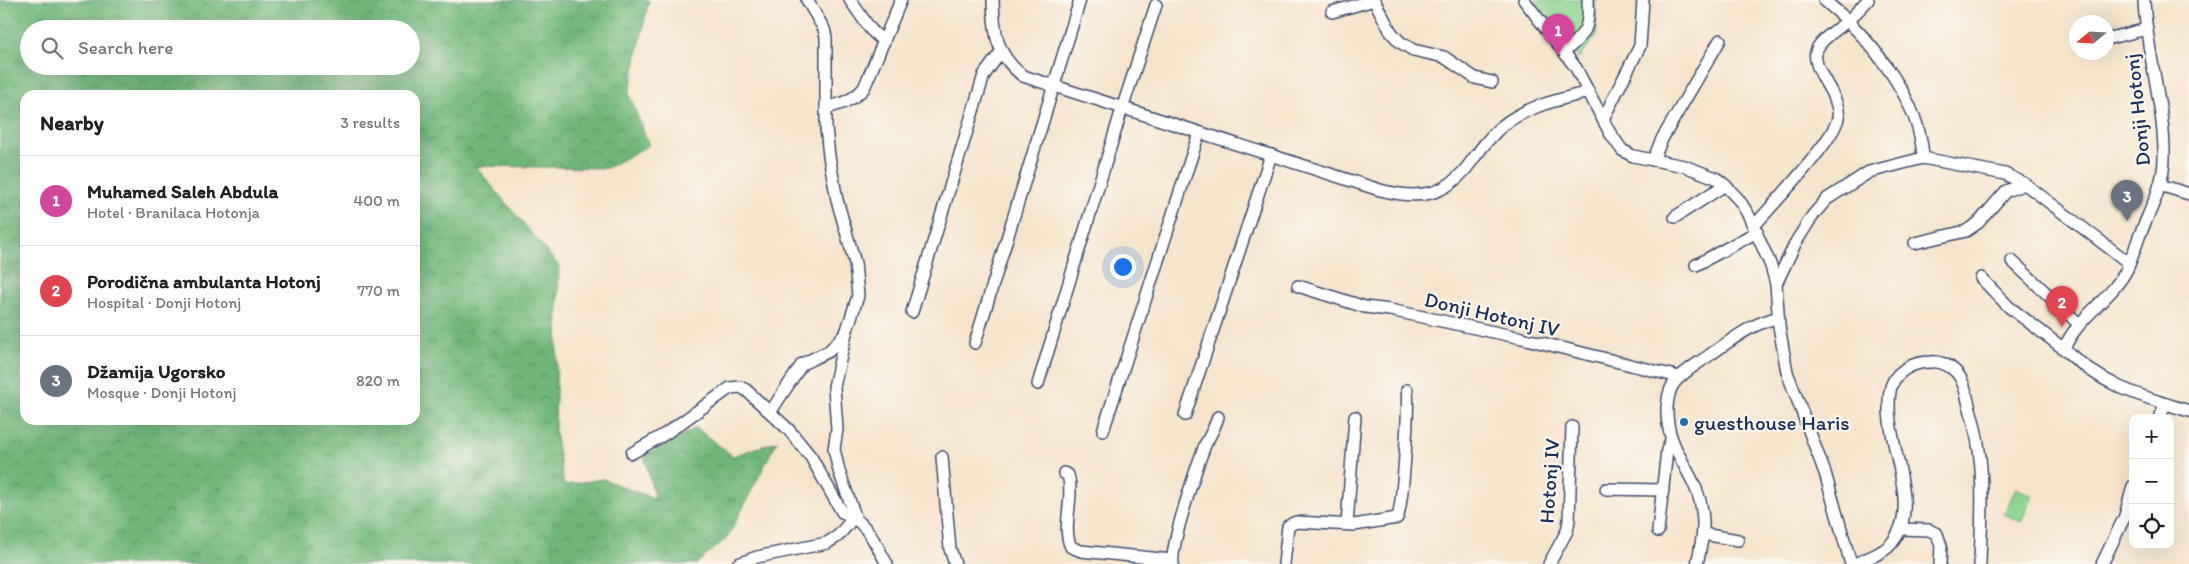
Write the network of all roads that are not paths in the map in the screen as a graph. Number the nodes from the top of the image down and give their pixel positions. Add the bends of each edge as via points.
1 (807, 0) edge
2 (850, 0) edge
3 (901, 0) edge
4 (993, 0) edge
5 (1080, 0) edge
6 (1374, 0) edge
7 (1524, 0) edge
8 (1588, 0) edge
9 (1643, 0) edge
10 (1824, 0) edge
11 (1868, 0) edge
12 (2144, 0) edge
13 (1156, 5) dead end
14 (1332, 12) dead end
15 (1848, 20) junction
16 (2147, 30) junction
17 (2114, 37) edge
18 (1720, 40) dead end
19 (884, 42) junction
20 (1565, 51) junction
21 (1001, 52) junction
22 (1492, 82) dead end
23 (1053, 86) junction
24 (1589, 92) junction
25 (826, 108) junction
26 (1122, 109) junction
27 (1603, 119) junction
28 (1199, 133) junction
29 (1271, 155) junction
30 (1923, 158) junction
31 (1653, 160) junction
32 (2025, 184) junction
33 (1725, 185) junction
34 (2160, 185) junction
35 (2189, 194) edge
36 (1675, 217) dead end
37 (1755, 229) junction
38 (1915, 243) dead end
39 (2012, 260) dead end
40 (2129, 263) junction
41 (1696, 266) dead end
42 (1982, 278) dead end
43 (1776, 284) junction
44 (1298, 286) dead end
45 (912, 312) dead end
46 (1778, 318) junction
47 (2079, 324) junction
48 (846, 333) junction
49 (975, 343) dead end
50 (2064, 349) junction
51 (1679, 378) junction
52 (1038, 384) dead end
53 (1407, 390) dead end
54 (2166, 404) junction
55 (771, 411) junction
56 (2189, 411) edge
57 (2162, 414) edge
58 (1186, 415) dead end
59 (1218, 417) dead end
60 (1355, 417) dead end
61 (1572, 428) dead end
62 (1103, 431) dead end
63 (1671, 440) junction
64 (632, 453) dead end
65 (942, 457) dead end
66 (1064, 473) dead end
67 (1606, 489) dead end
68 (1663, 490) junction
69 (2129, 501) edge
70 (855, 516) junction
71 (1347, 524) junction
72 (1900, 529) junction
73 (1658, 531) dead end
74 (1703, 534) junction
75 (1738, 540) dead end
76 (1173, 562) edge
77 (738, 564) edge
78 (888, 564) edge
79 (955, 564) edge
80 (1284, 564) edge
81 (1549, 564) edge
82 (1697, 564) edge
83 (1852, 564) edge
84 (1940, 564) edge
85 (1980, 564) edge
86 (2102, 564) edge

1 - 25 street via 826,37
2 - 19 street
3 - 19 street
4 - 21 street
5 - 23 street
6 - 14 street
6 - 22 street via 1400,42 1413,50 1444,57 1475,78
7 - 20 street
8 - 20 street via 1588,27 1584,35
9 - 27 street via 1640,46
10 - 15 street
11 - 15 street
12 - 16 street, Donji Hotonj
13 - 26 street
15 - 30 street via 1903,93 1923,145
15 - 37 street via 1824,39 1816,51 1819,69 1838,108 1839,117 1803,170
16 - 17 street, Donji Hotonj
16 - 34 street, Donji Hotonj via 2160,110 2164,158
18 - 31 street
19 - 25 street via 864,88 848,102
20 - 24 street
21 - 23 street via 1024,76
21 - 45 street via 984,75
23 - 26 street
23 - 49 street
24 - 27 street
24 - 29 street via 1514,117 1490,137 1454,182 1431,194 1405,196 1392,193
25 - 48 street via 833,181 857,278 858,296
26 - 28 street
26 - 52 street
27 - 31 street via 1622,150 1632,156
28 - 29 street
28 - 62 street
29 - 58 street
30 - 32 street via 2005,174
30 - 43 street via 1869,172 1827,199 1796,242
31 - 33 street via 1684,166 1716,178
32 - 38 street via 2006,191 1982,218 1966,230
32 - 40 street
33 - 36 street
33 - 37 street via 1739,200
34 - 35 street, Donji Hotonj
34 - 40 street, Donji Hotonj
37 - 41 street
37 - 43 street
39 - 47 street
40 - 47 street, Donji Hotonj via 2106,296
42 - 50 street via 2009,307
43 - 46 street
44 - 51 street, Donji Hotonj IV via 1365,307 1512,336
46 - 51 street via 1766,320 1740,334
46 - 83 street via 1787,372 1825,473
47 - 50 street, Donji Hotonj
48 - 55 street via 829,351 802,364
48 - 70 street via 834,387 837,429 834,449
50 - 54 street via 2112,385
51 - 63 street via 1668,395
53 - 71 street via 1399,514 1392,520
54 - 56 street
54 - 57 street
55 - 64 street via 746,390 730,388
55 - 70 street via 811,457 842,512
59 - 76 street via 1183,515
60 - 71 street
61 - 81 street, Hotonj IV via 1569,520 1567,531
63 - 68 street
63 - 74 street via 1698,494
65 - 79 street via 950,549
66 - 76 street via 1070,480 1068,537 1071,547 1081,551
67 - 68 street
68 - 73 street
69 - 86 street
70 - 77 street via 838,536 827,543 744,560
70 - 78 street
71 - 80 street via 1290,523
72 - 83 street via 1890,545 1876,555
72 - 84 street via 1929,530 1937,534 1941,546
72 - 85 street via 1905,499 1889,415 1889,393 1895,378 1906,367 1934,362 1956,371 1965,388 1973,419 1980,458
74 - 75 street
74 - 82 street

